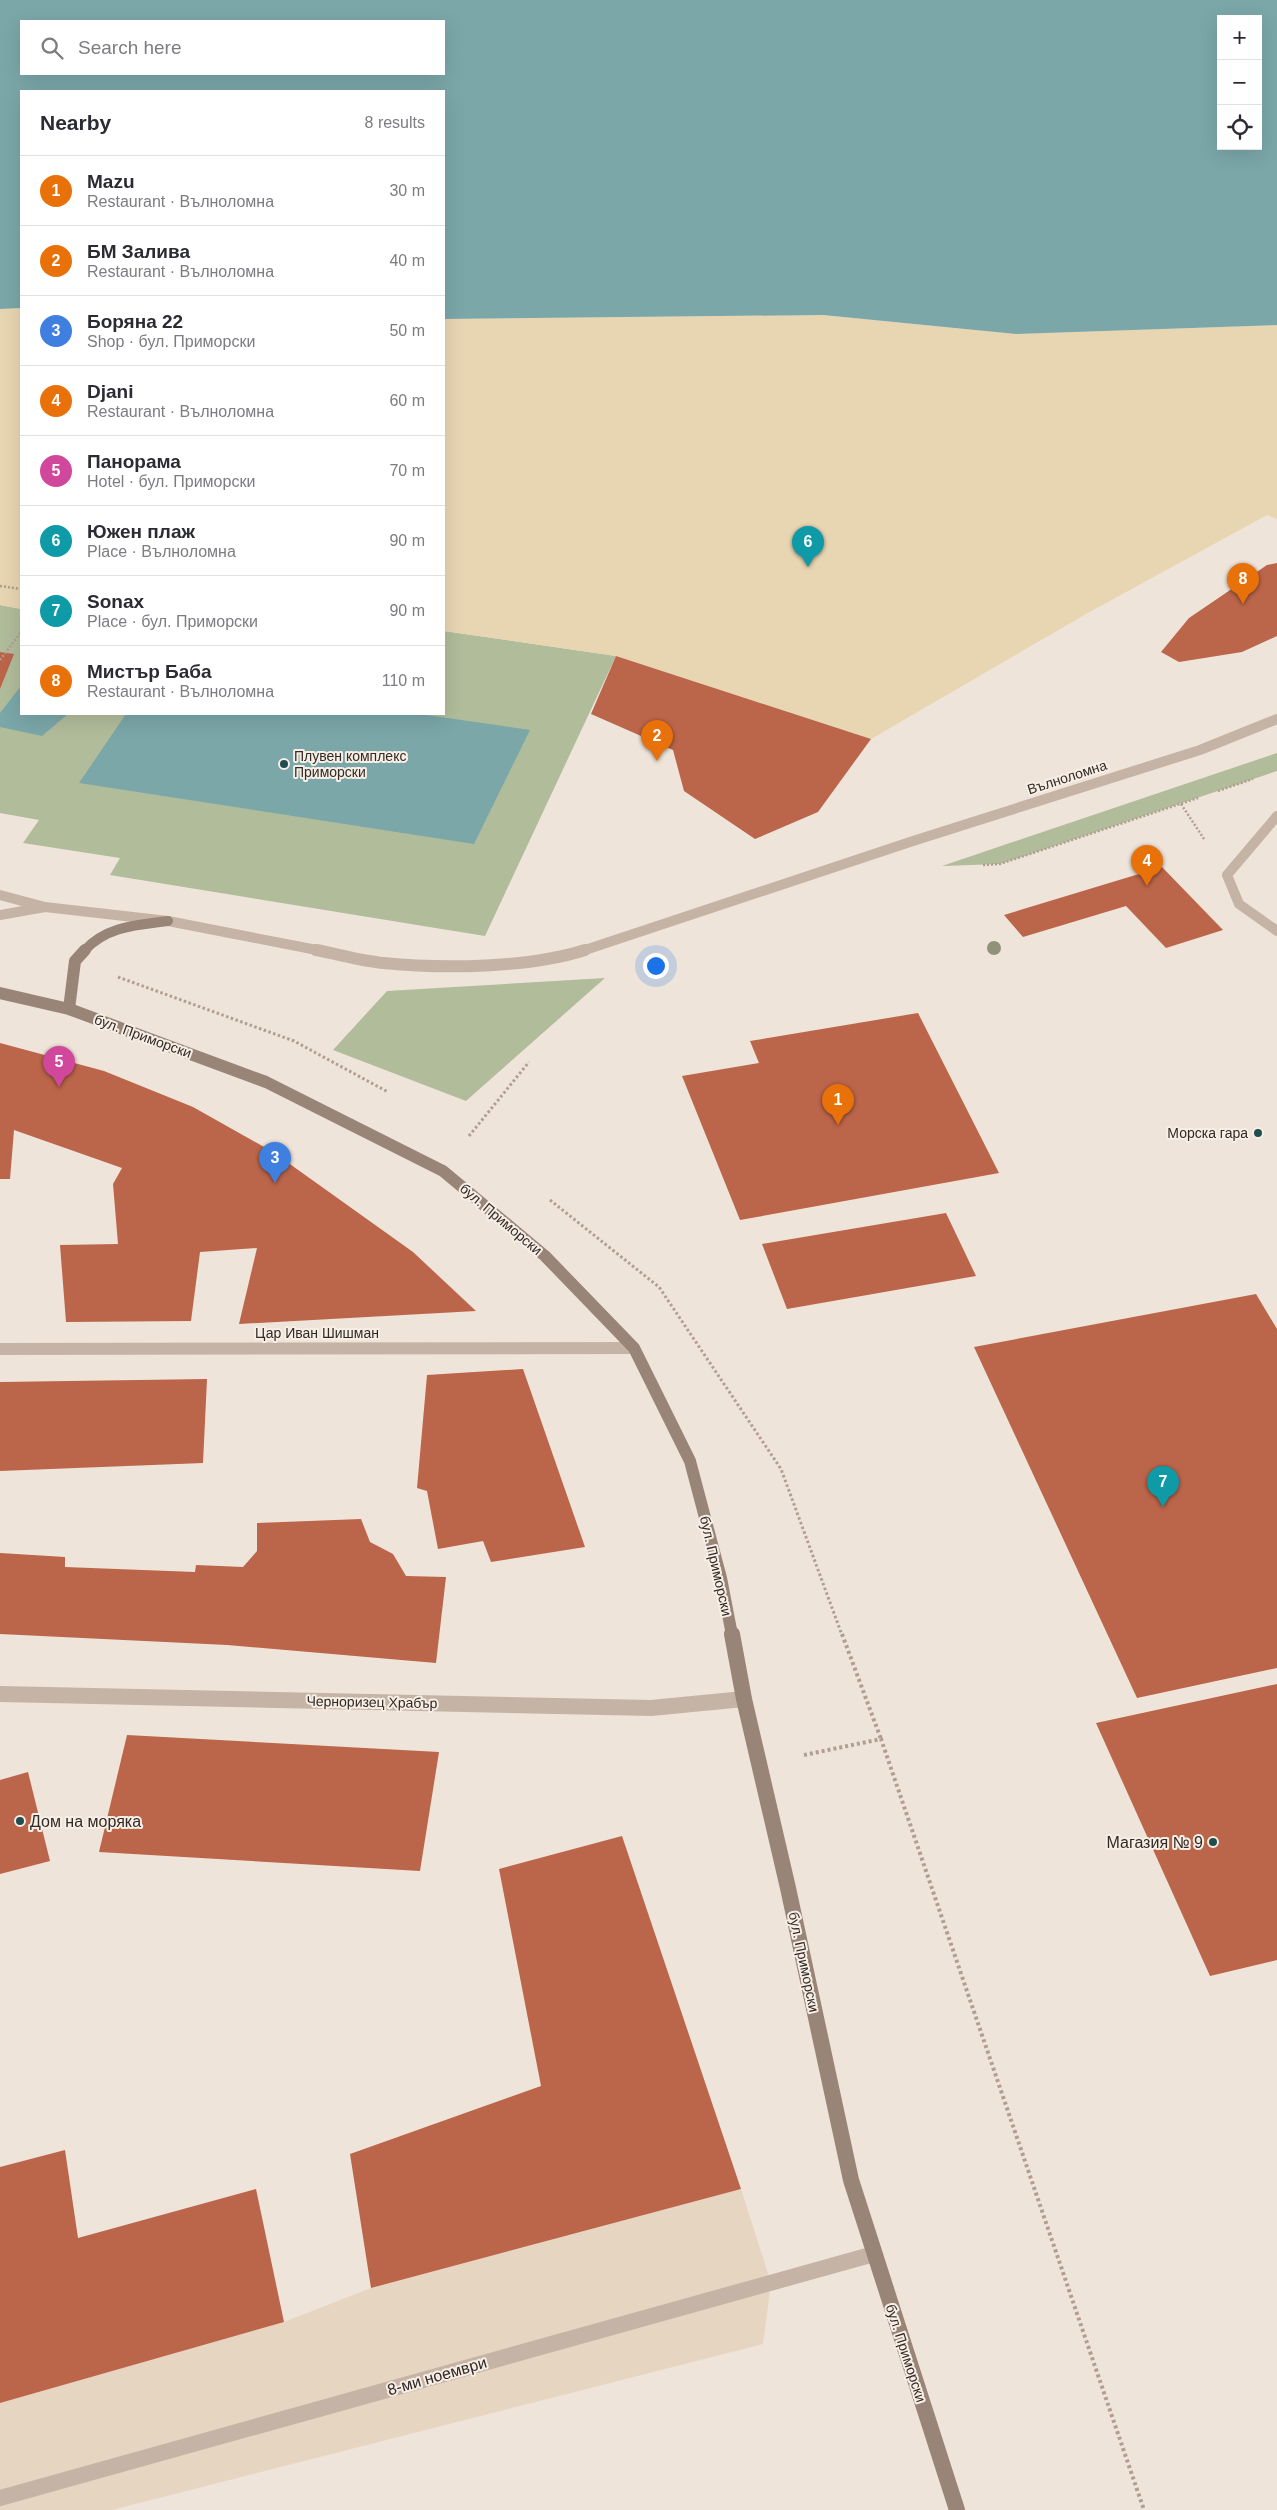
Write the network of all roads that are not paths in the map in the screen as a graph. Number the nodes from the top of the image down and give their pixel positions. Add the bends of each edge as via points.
1 (1277, 719) edge
2 (1277, 816) edge
3 (0, 895) edge
4 (45, 907) junction
5 (0, 915) edge
6 (168, 921) junction
7 (1277, 931) edge
8 (0, 993) edge
9 (69, 1009) junction
10 (634, 1348) junction
11 (0, 1349) edge
12 (0, 1694) edge
13 (744, 1698) junction
14 (874, 2254) junction
15 (0, 2498) edge
16 (957, 2510) edge

1 - 6 street, Вълноломна via 1200,750 570,955 490,966 384,963
2 - 7 street via 1227,875 1239,904
3 - 4 street
4 - 5 street
4 - 6 street, Вълноломна
6 - 9 main road via 117,928 90,944 75,962
8 - 9 main road, бул. Приморски
9 - 10 main road, бул. Приморски via 266,1082 443,1170 545,1256
10 - 11 street, Цар Иван Шишман
10 - 13 main road, бул. Приморски via 690,1461 721,1578
12 - 13 street, Черноризец Храбър via 651,1708
13 - 14 main road, бул. Приморски via 851,2180
14 - 15 street, 8-ми ноември
14 - 16 main road, бул. Приморски

